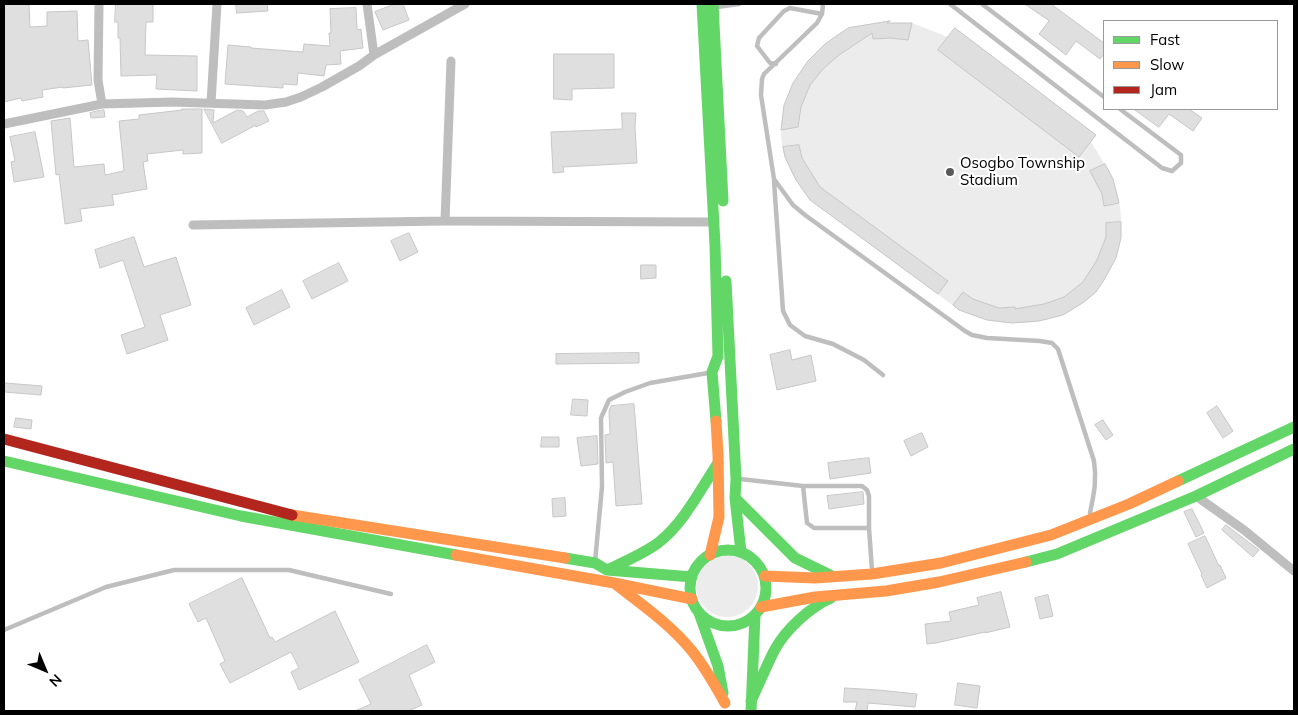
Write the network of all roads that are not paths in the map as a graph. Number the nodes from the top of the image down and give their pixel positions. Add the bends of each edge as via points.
1 (99, 4) edge
2 (217, 4) edge
3 (366, 4) edge
4 (465, 4) edge
5 (739, 4) edge
6 (823, 4) edge
7 (950, 4) edge
8 (982, 4) edge
9 (709, 5) edge
10 (822, 14) junction
11 (374, 55) junction
12 (451, 61) dead end
13 (776, 64) junction
14 (1103, 96) edge
15 (211, 103) junction
16 (102, 104) junction
17 (1121, 110) edge
18 (4, 124) edge
19 (774, 179) junction
20 (446, 221) junction
21 (714, 222) junction
22 (193, 225) dead end
23 (712, 372) junction
24 (883, 375) dead end
25 (1294, 427) edge
26 (4, 439) edge
27 (1294, 448) edge
28 (4, 461) edge
29 (718, 463) junction
30 (736, 479) junction
31 (803, 486) junction
32 (1196, 496) junction
33 (735, 498) junction
34 (1089, 521) junction
35 (869, 528) junction
36 (741, 552) junction
37 (710, 555) junction
38 (595, 563) junction
39 (607, 570) junction
40 (1294, 571) edge
41 (872, 574) junction
42 (765, 576) junction
43 (833, 577) junction
44 (692, 578) junction
45 (614, 584) junction
46 (391, 594) dead end
47 (839, 594) junction
48 (692, 600) junction
49 (758, 611) junction
50 (699, 613) junction
51 (4, 630) edge
52 (751, 706) edge
53 (725, 707) edge

1 - 16 street via 98,80
2 - 15 street
3 - 11 street
4 - 11 street
5 - 9 lane
6 - 10 lane
7 - 17 lane via 1162,168 1172,171 1181,163 1181,155
8 - 14 lane
9 - 21 main road
9 - 30 main road
10 - 13 lane
10 - 13 lane via 790,8 759,38 758,46 770,63
11 - 15 street via 322,87 286,102 265,106
12 - 20 street
13 - 19 lane via 764,74 761,95
15 - 16 street
16 - 18 street
19 - 24 lane via 784,311 790,325 805,336 833,344 864,360
19 - 34 lane via 793,205 805,215 972,335 1040,341 1052,343 1058,349 1094,461 1096,487
20 - 21 street
20 - 22 street
21 - 23 main road via 718,356
23 - 29 main road
23 - 38 lane via 650,383 610,400 601,418 602,487
25 - 34 main road
26 - 38 main road via 287,514
27 - 32 main road
28 - 45 main road via 241,516
29 - 37 main road via 718,517
29 - 39 main road via 684,515 663,539
30 - 31 lane
30 - 33 main road
31 - 35 lane via 810,527
31 - 35 lane via 862,486 869,496
32 - 40 street
32 - 47 main road via 1057,554 939,582
33 - 36 main road
33 - 43 main road via 795,558
34 - 41 main road via 1051,535 941,562
35 - 41 lane
36 - 37 main road via 725,550
36 - 42 main road via 756,561
37 - 44 main road via 699,564
38 - 39 main road
39 - 44 main road
41 - 43 main road
42 - 43 main road
42 - 49 main road via 765,597
44 - 48 main road
45 - 48 main road
45 - 53 main road via 658,617 687,645 707,672
46 - 51 lane via 289,570 174,570 106,588
47 - 49 main road
47 - 52 main road via 802,616 775,648
48 - 50 main road
49 - 50 main road via 733,626 720,626
49 - 52 main road
50 - 53 main road via 718,666

